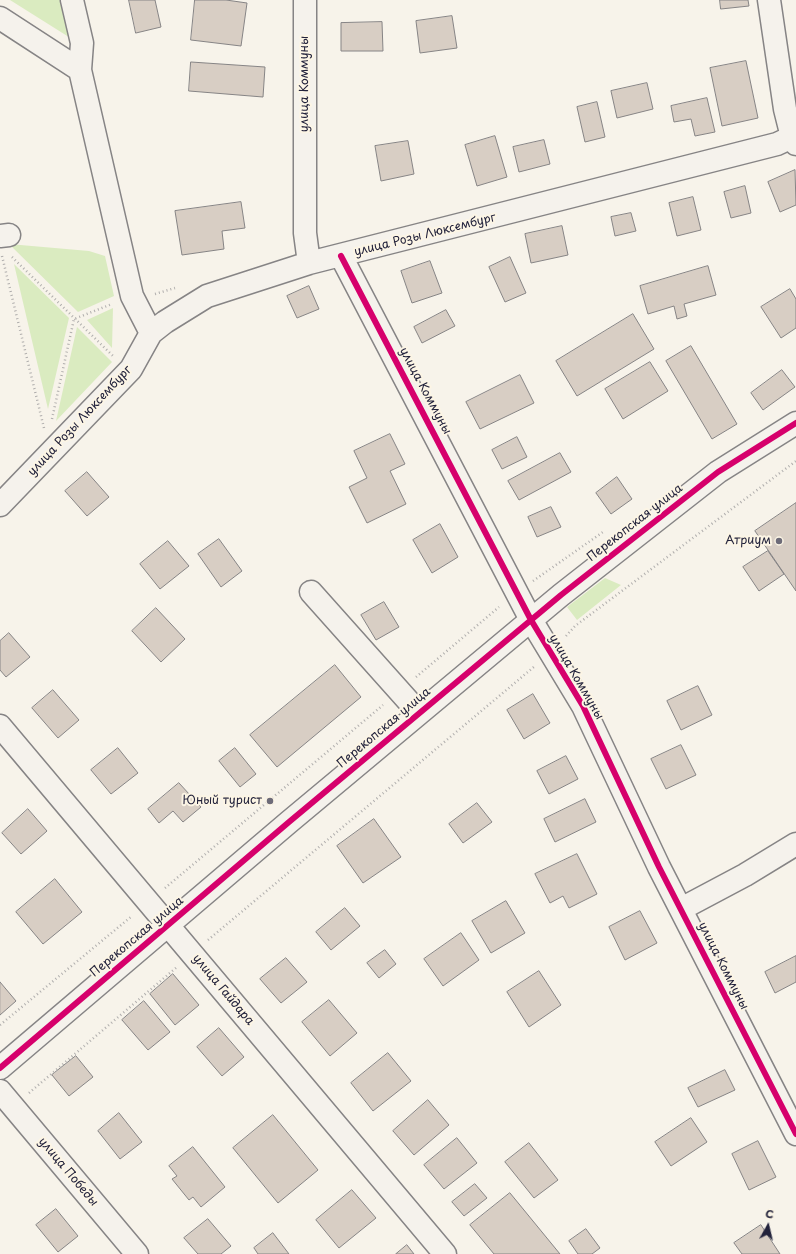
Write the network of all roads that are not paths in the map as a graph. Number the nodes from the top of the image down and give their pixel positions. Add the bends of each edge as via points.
1 (72, 0) edge
2 (305, 0) edge
3 (769, 0) edge
4 (0, 18) edge
5 (80, 70) junction
6 (794, 140) edge
7 (341, 256) junction
8 (309, 263) junction
9 (151, 333) junction
10 (796, 422) edge
11 (0, 505) edge
12 (311, 592) dead end
13 (531, 620) junction
14 (419, 713) junction
15 (0, 726) edge
16 (796, 844) edge
17 (681, 909) junction
18 (168, 925) junction
19 (0, 1068) edge
20 (7, 1099) edge
21 (796, 1134) edge
22 (137, 1254) edge
23 (445, 1254) edge

1 - 5 street via 82,43
2 - 8 street, улица Коммуны via 305,233
3 - 6 street via 785,110
4 - 5 street
5 - 9 street via 132,296
6 - 7 street, улица Розы Люксембург
7 - 8 street, улица Розы Люксембург
7 - 13 street, улица Коммуны
8 - 9 street, улица Розы Люксембург via 207,296
9 - 11 street, улица Розы Люксембург via 131,369
10 - 13 street, Перекопская улица via 718,472
12 - 14 street
13 - 14 street, Перекопская улица
13 - 17 street, улица Коммуны via 583,706
14 - 18 street, Перекопская улица
15 - 18 street, улица Гайдара
16 - 17 street
17 - 21 street, улица Коммуны
18 - 19 street, Перекопская улица
18 - 23 street, улица Гайдара
20 - 22 street, улица Победы

